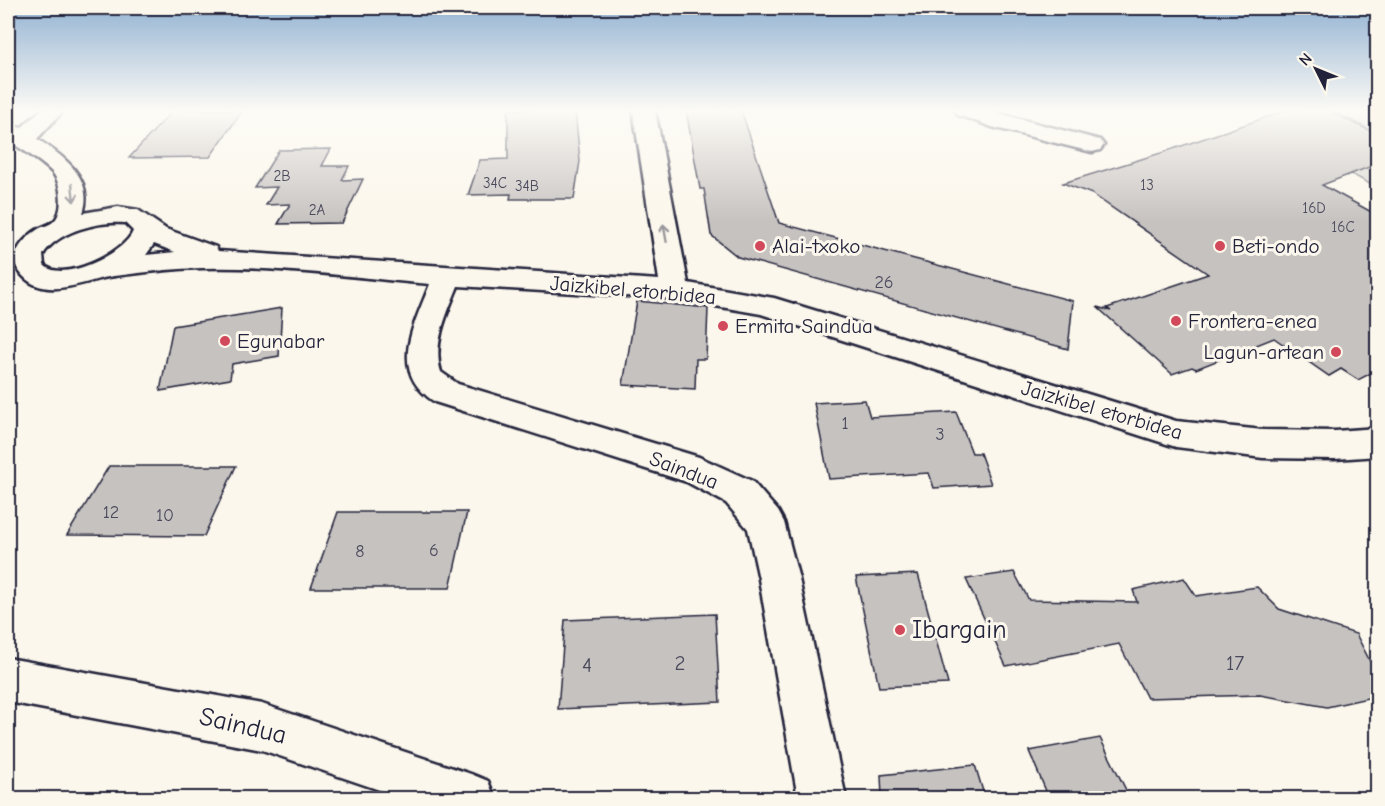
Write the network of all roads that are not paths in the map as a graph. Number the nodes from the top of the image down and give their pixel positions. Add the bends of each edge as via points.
1 (33, 148) edge
2 (650, 148) edge
3 (66, 225) junction
4 (146, 231) junction
5 (34, 247) junction
6 (228, 259) junction
7 (8, 262) edge
8 (105, 269) junction
9 (42, 276) junction
10 (447, 276) junction
11 (8, 277) edge
12 (675, 290) junction
13 (1377, 442) edge
14 (8, 680) edge
15 (471, 798) edge
16 (822, 798) edge

1 -> 3 street via 72,180 75,201
12 -> 2 street
3 - 4 street, Jaizkibel etorbidea via 94,216 119,215 138,219
3 - 5 street, Jaizkibel etorbidea
4 - 6 street, Jaizkibel etorbidea
4 - 8 street, Jaizkibel etorbidea via 135,250
5 - 7 street, Jaizkibel etorbidea
5 - 9 street via 29,265
6 - 8 street, Jaizkibel etorbidea
6 - 10 street, Jaizkibel etorbidea
8 - 9 street, Jaizkibel etorbidea via 72,278
9 - 11 street, Jaizkibel etorbidea
10 - 12 street, Jaizkibel etorbidea
10 - 16 street, Saindua via 422,357 427,378 436,386 447,393 699,471 739,492 765,522
12 - 13 street, Jaizkibel etorbidea via 764,305 1176,434 1263,444
14 - 15 street, Saindua via 262,727

